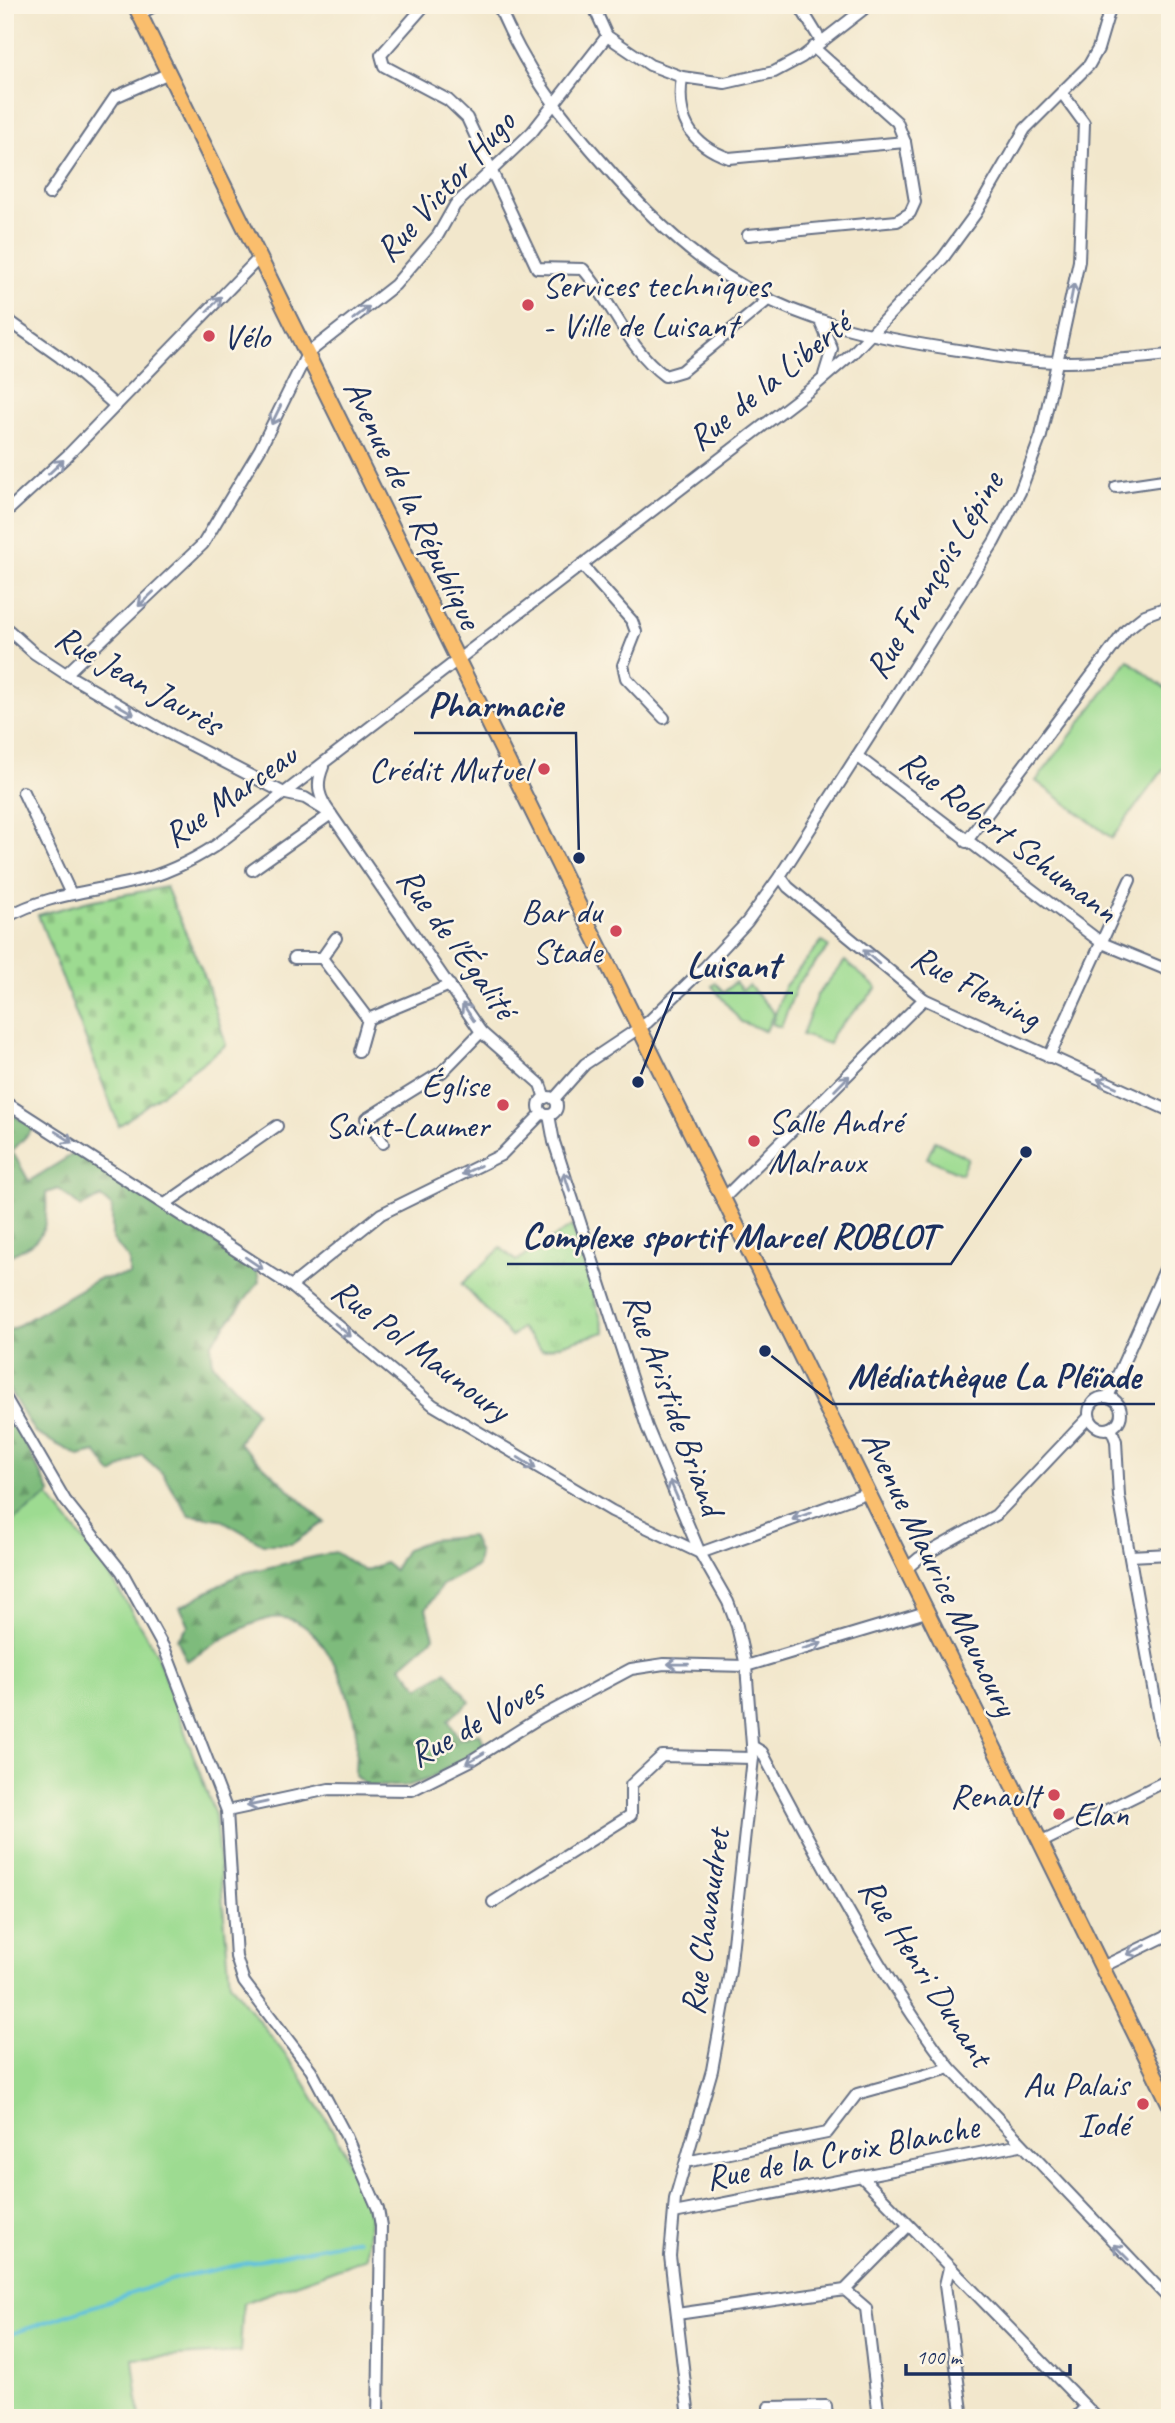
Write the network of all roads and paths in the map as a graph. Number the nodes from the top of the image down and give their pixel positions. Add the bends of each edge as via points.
1 (156, 5) edge
2 (425, 5) edge
3 (498, 5) edge
4 (593, 5) edge
5 (799, 5) edge
6 (869, 5) edge
7 (1111, 5) edge
8 (137, 10) edge
9 (607, 36) junction
10 (817, 44) junction
11 (169, 73) junction
12 (682, 77) junction
13 (1062, 93) junction
14 (552, 106) junction
15 (905, 142) junction
16 (492, 174) junction
17 (48, 194) dead end
18 (748, 235) dead end
19 (259, 258) junction
20 (769, 299) junction
21 (5, 318) edge
22 (821, 323) junction
23 (869, 336) junction
24 (307, 354) junction
25 (1170, 355) edge
26 (1059, 361) junction
27 (822, 378) junction
28 (116, 406) junction
29 (1170, 479) edge
30 (1116, 487) dead end
31 (5, 513) edge
32 (582, 565) junction
33 (1170, 606) edge
34 (5, 627) edge
35 (457, 659) junction
36 (66, 674) junction
37 (664, 718) dead end
38 (857, 756) junction
39 (324, 764) junction
40 (23, 792) dead end
41 (286, 794) junction
42 (331, 814) junction
43 (967, 842) junction
44 (252, 870) dead end
45 (780, 876) junction
46 (1130, 880) dead end
47 (71, 894) junction
48 (5, 918) edge
49 (336, 938) dead end
50 (1102, 943) junction
51 (294, 958) dead end
52 (322, 958) junction
53 (1170, 971) edge
54 (450, 985) junction
55 (924, 999) junction
56 (368, 1019) junction
57 (639, 1028) junction
58 (481, 1032) junction
59 (359, 1051) dead end
60 (1049, 1057) junction
61 (549, 1098) junction
62 (5, 1102) edge
63 (1170, 1111) edge
64 (545, 1114) junction
65 (277, 1126) dead end
66 (383, 1143) dead end
67 (723, 1199) junction
68 (166, 1204) junction
69 (1170, 1258) edge
70 (291, 1286) junction
71 (5, 1397) edge
72 (1108, 1397) junction
73 (1089, 1417) junction
74 (1111, 1427) junction
75 (866, 1493) junction
76 (700, 1553) junction
77 (1170, 1554) edge
78 (1130, 1556) junction
79 (905, 1570) junction
80 (926, 1612) junction
81 (746, 1666) junction
82 (1170, 1750) edge
83 (753, 1752) junction
84 (1170, 1779) edge
85 (227, 1811) junction
86 (1040, 1843) junction
87 (493, 1902) dead end
88 (1170, 1934) edge
89 (1102, 1967) junction
90 (950, 2068) junction
91 (1163, 2076) edge
92 (1170, 2105) edge
93 (1020, 2145) junction
94 (686, 2162) junction
95 (863, 2178) junction
96 (674, 2213) junction
97 (908, 2226) junction
98 (949, 2268) junction
99 (845, 2290) junction
100 (1170, 2300) edge
101 (676, 2308) junction
102 (1086, 2407) junction
103 (378, 2418) edge
104 (689, 2418) edge
105 (770, 2418) edge
106 (827, 2418) edge
107 (879, 2418) edge
108 (963, 2418) edge
109 (1075, 2418) edge
110 (1097, 2418) edge

1 - 8 street
2 - 16 street via 380,55 384,66 448,100 467,118
3 - 14 street via 513,41
4 - 9 street
5 - 10 street
6 - 10 street
7 - 13 street via 1089,65
8 - 11 main road, Avenue de la République
9 - 12 street via 650,65
9 - 14 street, Rue Victor Hugo
10 - 12 street via 774,72 725,83
10 - 15 street via 897,122
11 - 17 street via 116,97
11 - 19 main road, Avenue de la République
12 - 15 street via 679,99 688,130 729,158
13 - 23 street, Rue de la Liberté via 1025,129 976,213 937,265
26 -> 13 street, Rue François Lépine via 1079,261 1084,122
14 - 16 street, Rue Victor Hugo
14 - 20 street via 684,246
15 - 18 street via 915,202 910,213 897,220
16 - 20 street via 537,268 583,269 612,314 665,376 682,371
24 -> 16 street, Rue Victor Hugo via 395,285 438,235 455,205
19 - 24 main road, Avenue de la République
28 -> 19 street
20 - 22 street
21 - 28 street via 60,357
22 - 23 street
22 - 27 street via 832,349
23 - 26 street
23 - 27 street, Rue de la Liberté
24 - 35 main road, Avenue de la République
24 -> 36 street via 260,449 203,544
25 - 26 street
26 - 38 street, Rue François Lépine via 1041,436 1020,492 994,542
27 - 32 street, Rue de la Liberté
31 -> 28 street
29 - 30 street
32 - 35 street, Rue de la Liberté
32 - 37 street via 632,621 636,632 623,665 626,678
33 - 43 street via 1145,615 1126,630
34 - 36 street, Rue Jean Jaurès
35 - 39 street, Rue Marceau
35 - 57 main road, Avenue de la République
36 -> 41 street, Rue Jean Jaurès
38 - 43 street, Rue Robert Schumann
38 - 45 street, Rue François Lépine
39 - 41 street, Rue Marceau
39 - 42 street, Rue de l'Égalité via 317,781 321,800
40 - 47 street
41 - 42 street, Rue de l'Égalité via 305,798
41 - 47 street, Rue Marceau via 189,863 135,881
42 - 44 street
42 - 54 street, Rue de l'Égalité
43 - 50 street, Rue Robert Schumann
55 -> 45 street, Rue Fleming
45 - 57 street, Rue François Lépine via 706,966
46 - 50 street
47 - 48 street, Rue Marceau via 36,903
49 - 52 street
50 - 53 street, Rue Robert Schumann
50 - 60 street
51 - 52 street
52 - 56 street
54 - 56 street
58 -> 54 street, Rue de l'Égalité
55 - 60 street, Rue Fleming
67 -> 55 street
56 - 59 street
57 - 61 street, Rue François Lépine via 585,1064
57 - 67 main road, Avenue Maurice Maunoury
58 - 61 street, Rue de l'Égalité via 540,1084
58 - 66 street via 442,1072 366,1119
63 -> 60 street, Rue Fleming
61 - 64 street via 539,1106
62 -> 68 street, Rue Pol Maunoury
64 -> 70 street via 501,1156 381,1214
76 -> 64 street, Rue Aristide Briand via 630,1377
65 - 68 street
67 - 75 main road, Avenue Maurice Maunoury
68 -> 70 street, Rue Pol Maunoury
69 - 72 street
70 -> 76 street, Rue Pol Maunoury via 433,1405 612,1511
71 - 85 street via 65,1500 122,1572 159,1639
72 - 73 street via 1093,1402
72 - 74 street via 1121,1412
73 - 74 street via 1100,1428
73 - 79 street via 996,1515
74 - 78 street
75 -> 76 street
75 - 79 main road, Avenue Maurice Maunoury
76 - 81 street, Rue Chavaudret via 728,1602
77 - 78 street
78 - 82 street via 1161,1733
79 - 80 main road, Avenue Maurice Maunoury
81 -> 80 street, Rue de Voves
80 - 86 main road, Avenue Maurice Maunoury
81 - 83 street, Rue Chavaudret
81 -> 85 street, Rue de Voves via 664,1664 631,1669 412,1790 329,1789
83 - 87 street via 662,1756 631,1785 631,1815
83 - 90 street, Rue Henri Dunant via 761,1752 849,1913 921,2030
83 - 94 street, Rue Chavaudret via 730,1971 712,2070
84 - 86 street
85 - 103 street via 236,1957 244,1982 311,2070 378,2209
86 - 89 main road, Avenue Maurice Maunoury
88 -> 89 street
89 - 91 main road, Avenue Maurice Maunoury
90 - 93 street, Rue Henri Dunant
90 - 94 street via 857,2094 827,2133
91 - 92 main road, Avenue Maurice Maunoury
93 - 95 street, Rue de la Croix Blanche
100 -> 93 street, Rue Henri Dunant
94 - 96 street, Rue Chavaudret
95 - 96 street, Rue de la Croix Blanche
95 - 97 street
96 - 101 street, Rue Chavaudret via 670,2256
97 - 98 street
97 - 99 street
98 - 102 street
98 - 108 street via 945,2285
99 - 101 street
99 - 107 street via 866,2308
101 - 104 street, Rue Chavaudret
102 - 109 street
102 - 110 street
105 - 106 street via 769,2407 826,2406

